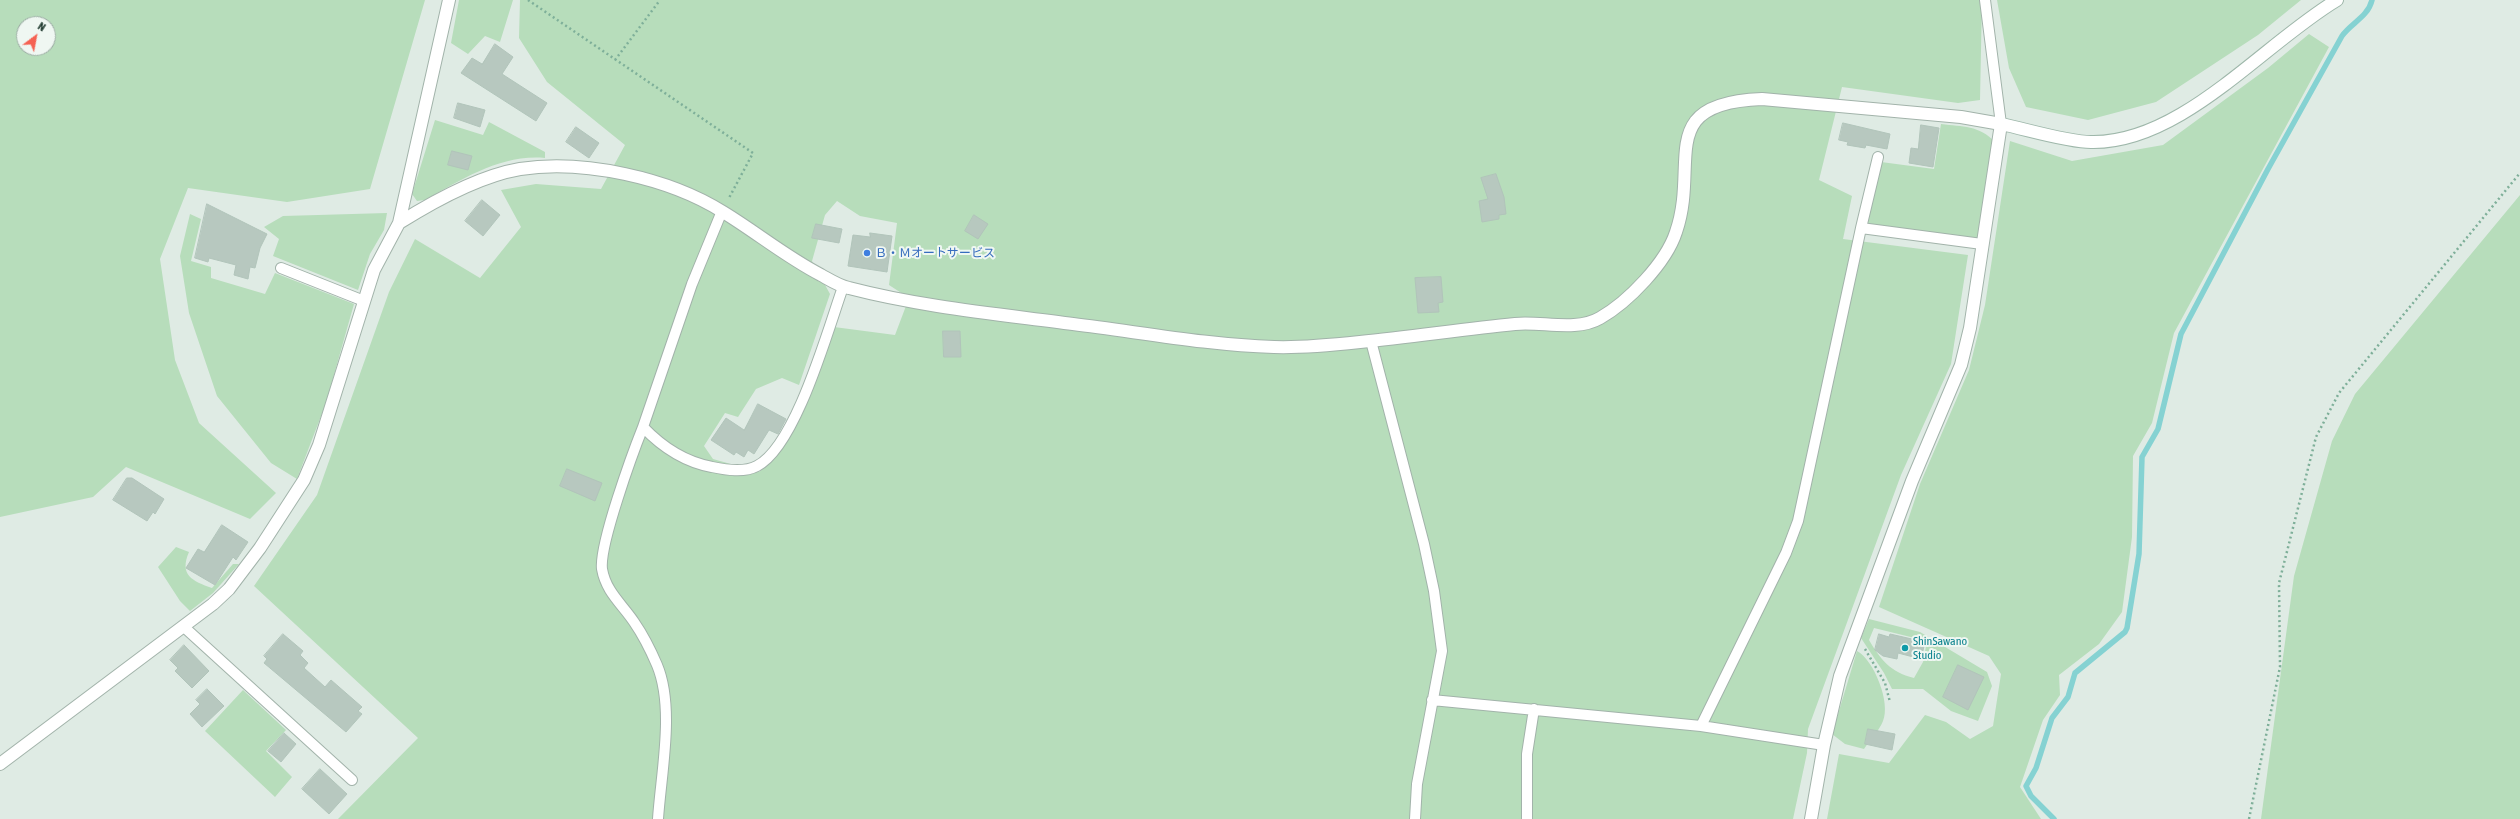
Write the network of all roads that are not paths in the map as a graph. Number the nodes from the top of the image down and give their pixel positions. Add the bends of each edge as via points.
1 (449, 0) edge
2 (1985, 0) edge
3 (2337, 0) edge
4 (2001, 124) junction
5 (1878, 157) dead end
6 (722, 211) junction
7 (399, 223) junction
8 (1861, 228) junction
9 (1982, 244) junction
10 (281, 268) dead end
11 (843, 287) junction
12 (364, 301) junction
13 (1371, 341) junction
14 (643, 426) junction
15 (184, 627) junction
16 (1432, 700) junction
17 (1534, 709) junction
18 (1701, 726) junction
19 (1824, 744) junction
20 (0, 764) edge
21 (352, 780) dead end
22 (658, 819) edge
23 (1415, 819) edge
24 (1527, 819) edge
25 (1811, 819) edge

1 - 7 street
2 - 4 lane
3 - 4 street via 2309,17 2207,98 2149,131 2091,142
4 - 9 street
4 - 13 street via 1961,117 1762,99 1733,100 1721,104 1695,119 1686,139 1677,232 1663,259 1637,288 1598,320 1580,324 1520,323
5 - 8 lane
6 - 7 street via 678,191 619,172 568,167 519,169 469,185
6 - 11 street via 796,262
6 - 14 lane via 692,284
7 - 12 street via 381,254
8 - 9 lane
8 - 18 lane via 1798,521 1786,553
9 - 19 street via 1970,328 1961,364 1912,481 1854,637 1840,676
10 - 12 lane
11 - 13 street via 908,302 1193,340 1276,348
11 - 14 lane via 795,418 772,454 758,466 743,470 700,465 658,443
12 - 15 street via 319,445 304,480 238,578 213,604
13 - 16 lane via 1434,591 1442,651
14 - 22 lane via 604,547 602,568 608,590 635,623 657,667 664,693 666,718
15 - 20 street via 34,736
15 - 21 lane
16 - 17 lane
16 - 23 lane via 1417,784
17 - 18 lane
17 - 24 lane via 1527,754
18 - 19 lane
19 - 25 street

